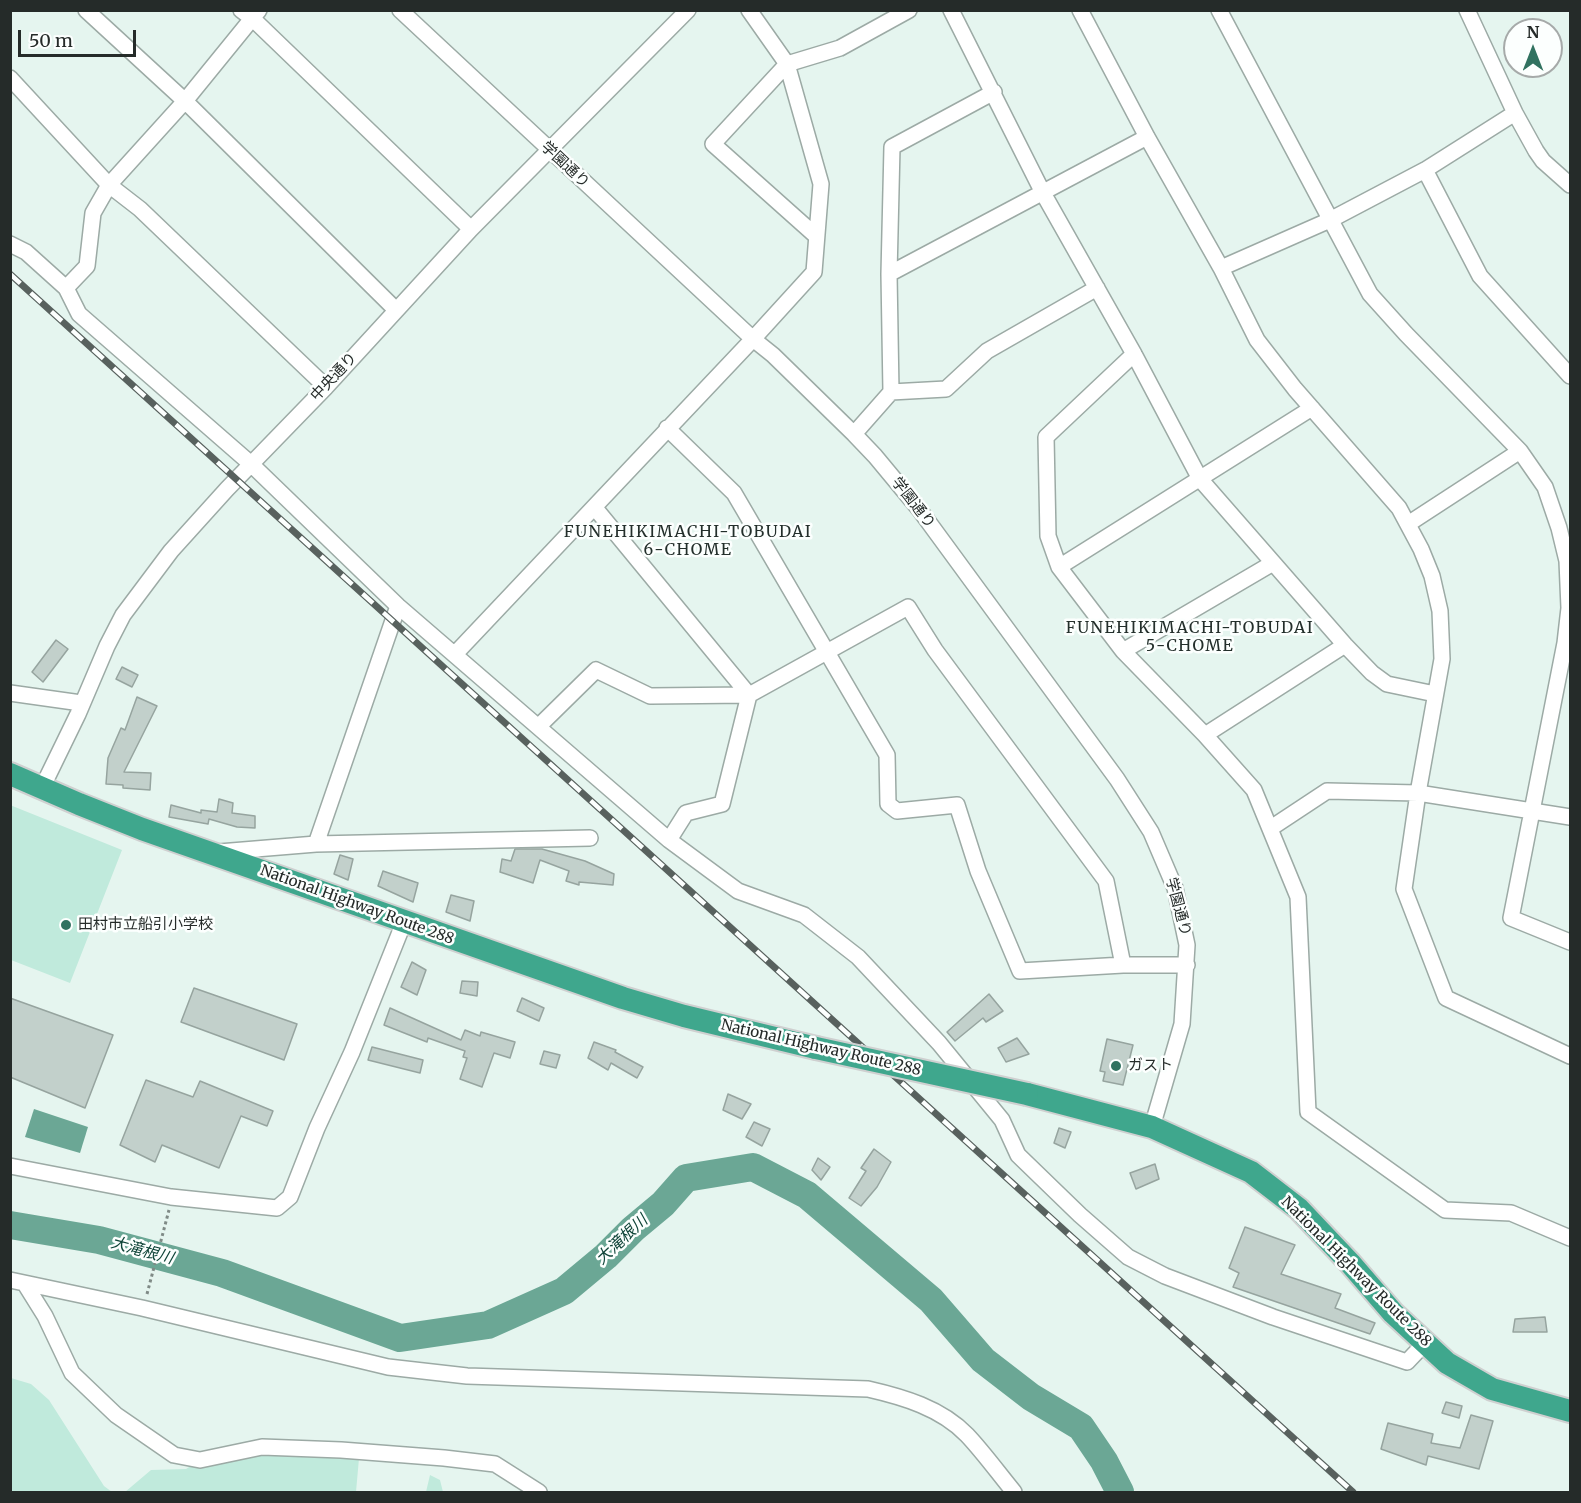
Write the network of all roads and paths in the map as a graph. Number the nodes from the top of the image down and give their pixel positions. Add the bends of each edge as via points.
1 (86, 10) edge
2 (688, 10) edge
3 (749, 10) edge
4 (909, 10) edge
5 (951, 10) edge
6 (1080, 10) edge
7 (1219, 10) edge
8 (1467, 10) edge
9 (405, 12) edge
10 (251, 13) edge
11 (787, 64) junction
12 (10, 78) edge
13 (994, 93) junction
14 (185, 101) junction
15 (1515, 113) junction
16 (1147, 137) junction
17 (549, 151) junction
18 (1425, 170) junction
19 (1570, 184) edge
20 (109, 185) junction
21 (1043, 193) junction
22 (1330, 220) junction
23 (471, 229) junction
24 (815, 235) junction
25 (10, 244) edge
26 (1221, 268) junction
27 (889, 274) junction
28 (66, 288) junction
29 (1097, 288) junction
30 (396, 310) junction
31 (753, 339) junction
32 (1134, 354) junction
33 (1570, 376) edge
34 (326, 387) junction
35 (891, 392) junction
36 (1312, 408) junction
37 (667, 428) junction
38 (854, 434) junction
39 (1520, 451) junction
40 (251, 464) junction
41 (1200, 478) junction
42 (595, 508) junction
43 (1408, 524) junction
44 (1273, 563) junction
45 (1059, 567) junction
46 (399, 606) junction
47 (1345, 645) junction
48 (1123, 651) junction
49 (456, 653) junction
50 (827, 653) junction
51 (10, 693) edge
52 (1435, 694) junction
53 (749, 695) junction
54 (81, 703) junction
55 (539, 726) junction
56 (1205, 735) junction
57 (10, 774) edge
58 (42, 788) junction
59 (1418, 793) junction
60 (1532, 811) junction
61 (1570, 817) edge
62 (1271, 828) junction
63 (590, 838) dead end
64 (669, 840) junction
65 (316, 844) junction
66 (211, 853) junction
67 (404, 922) junction
68 (1570, 942) edge
69 (1123, 965) junction
70 (1187, 965) junction
71 (1570, 1056) edge
72 (1152, 1128) junction
73 (10, 1166) edge
74 (167, 1219) dead end
75 (1570, 1238) edge
76 (18, 1282) edge
77 (150, 1282) dead end
78 (1425, 1343) junction
79 (1570, 1411) edge
80 (539, 1492) edge
81 (1014, 1492) edge

1 - 14 street
2 - 17 street, 中央通り
3 - 11 street
4 - 11 street via 840,48
5 - 13 street
6 - 16 street
7 - 22 street
8 - 15 street
9 - 17 street, 学園通り
10 - 14 street
10 - 23 street
11 - 24 street via 821,184
11 - 24 street via 713,144
12 - 20 street
13 - 21 street
13 - 27 street via 892,147
14 - 20 street
14 - 30 street
15 - 18 street
15 - 19 street via 1543,161
16 - 21 street
16 - 26 street
17 - 23 street, 中央通り
17 - 31 street, 学園通り
18 - 22 street
18 - 33 street via 1480,276
20 - 28 street via 93,213 87,266
20 - 34 street via 140,209
21 - 27 street
21 - 29 street
22 - 26 street
22 - 39 street via 1370,294
23 - 30 street, 中央通り
24 - 31 street via 814,272
25 - 28 street via 26,252
26 - 36 street via 1257,340
27 - 35 street
28 - 40 street via 79,314
29 - 32 street
29 - 35 street via 987,351 946,389
30 - 34 street, 中央通り
31 - 37 street
31 - 38 street, 学園通り
32 - 41 street
32 - 45 street via 1046,437 1048,536
34 - 40 street, 中央通り
35 - 38 street
36 - 41 street
36 - 43 street via 1393,500
37 - 42 street
37 - 50 street via 734,493
38 - 70 street, 学園通り via 919,509 1117,779 1151,832 1175,888 1187,945
39 - 43 street
39 - 60 street via 1545,488 1556,518 1567,561 1569,608
40 - 46 street
40 - 54 street, 中央通り via 203,514 123,615
41 - 44 street
41 - 45 street
42 - 49 street
42 - 53 street
43 - 52 street via 1432,576 1440,611 1442,659
44 - 47 street
44 - 48 street
45 - 48 street
46 - 49 street
46 - 65 street
47 - 52 street via 1387,684
47 - 56 street
48 - 56 street
49 - 55 street
50 - 53 street
50 - 69 street via 908,607 934,650 1106,880
50 - 69 street via 887,755 888,804 897,811 957,805 978,871 1020,971
51 - 54 street
52 - 59 street
53 - 55 street via 650,696 596,670
53 - 64 street via 722,804 686,813
54 - 58 street, 中央通り
55 - 64 street
56 - 62 street via 1254,790
57 - 58 highway, National Highway Route 288
58 - 66 highway, National Highway Route 288
59 - 60 street
59 - 62 street via 1327,791
59 - 71 street via 1404,889 1446,998
60 - 61 street
60 - 68 street via 1511,918
62 - 75 street via 1298,897 1308,1112 1445,1210 1511,1213
63 - 65 street
64 - 78 street via 738,891 804,915 858,957 939,1043 1002,1120 1018,1155 1128,1257 1230,1301 1407,1362
65 - 66 street
66 - 67 highway, National Highway Route 288
67 - 72 highway, National Highway Route 288, bridge via 684,1016 1027,1094
67 - 73 street via 290,1197 277,1208 171,1197
69 - 70 street
70 - 72 street, 学園通り via 1182,1024
72 - 78 highway, National Highway Route 288 via 1251,1172 1289,1202
74 - 77 path
76 - 80 street via 45,1316 72,1373 116,1415 174,1455 200,1460 262,1447 444,1458 495,1464
76 - 81 street via 388,1367 467,1376 877,1391 938,1412 966,1434
78 - 79 highway, National Highway Route 288 via 1447,1363 1492,1389

